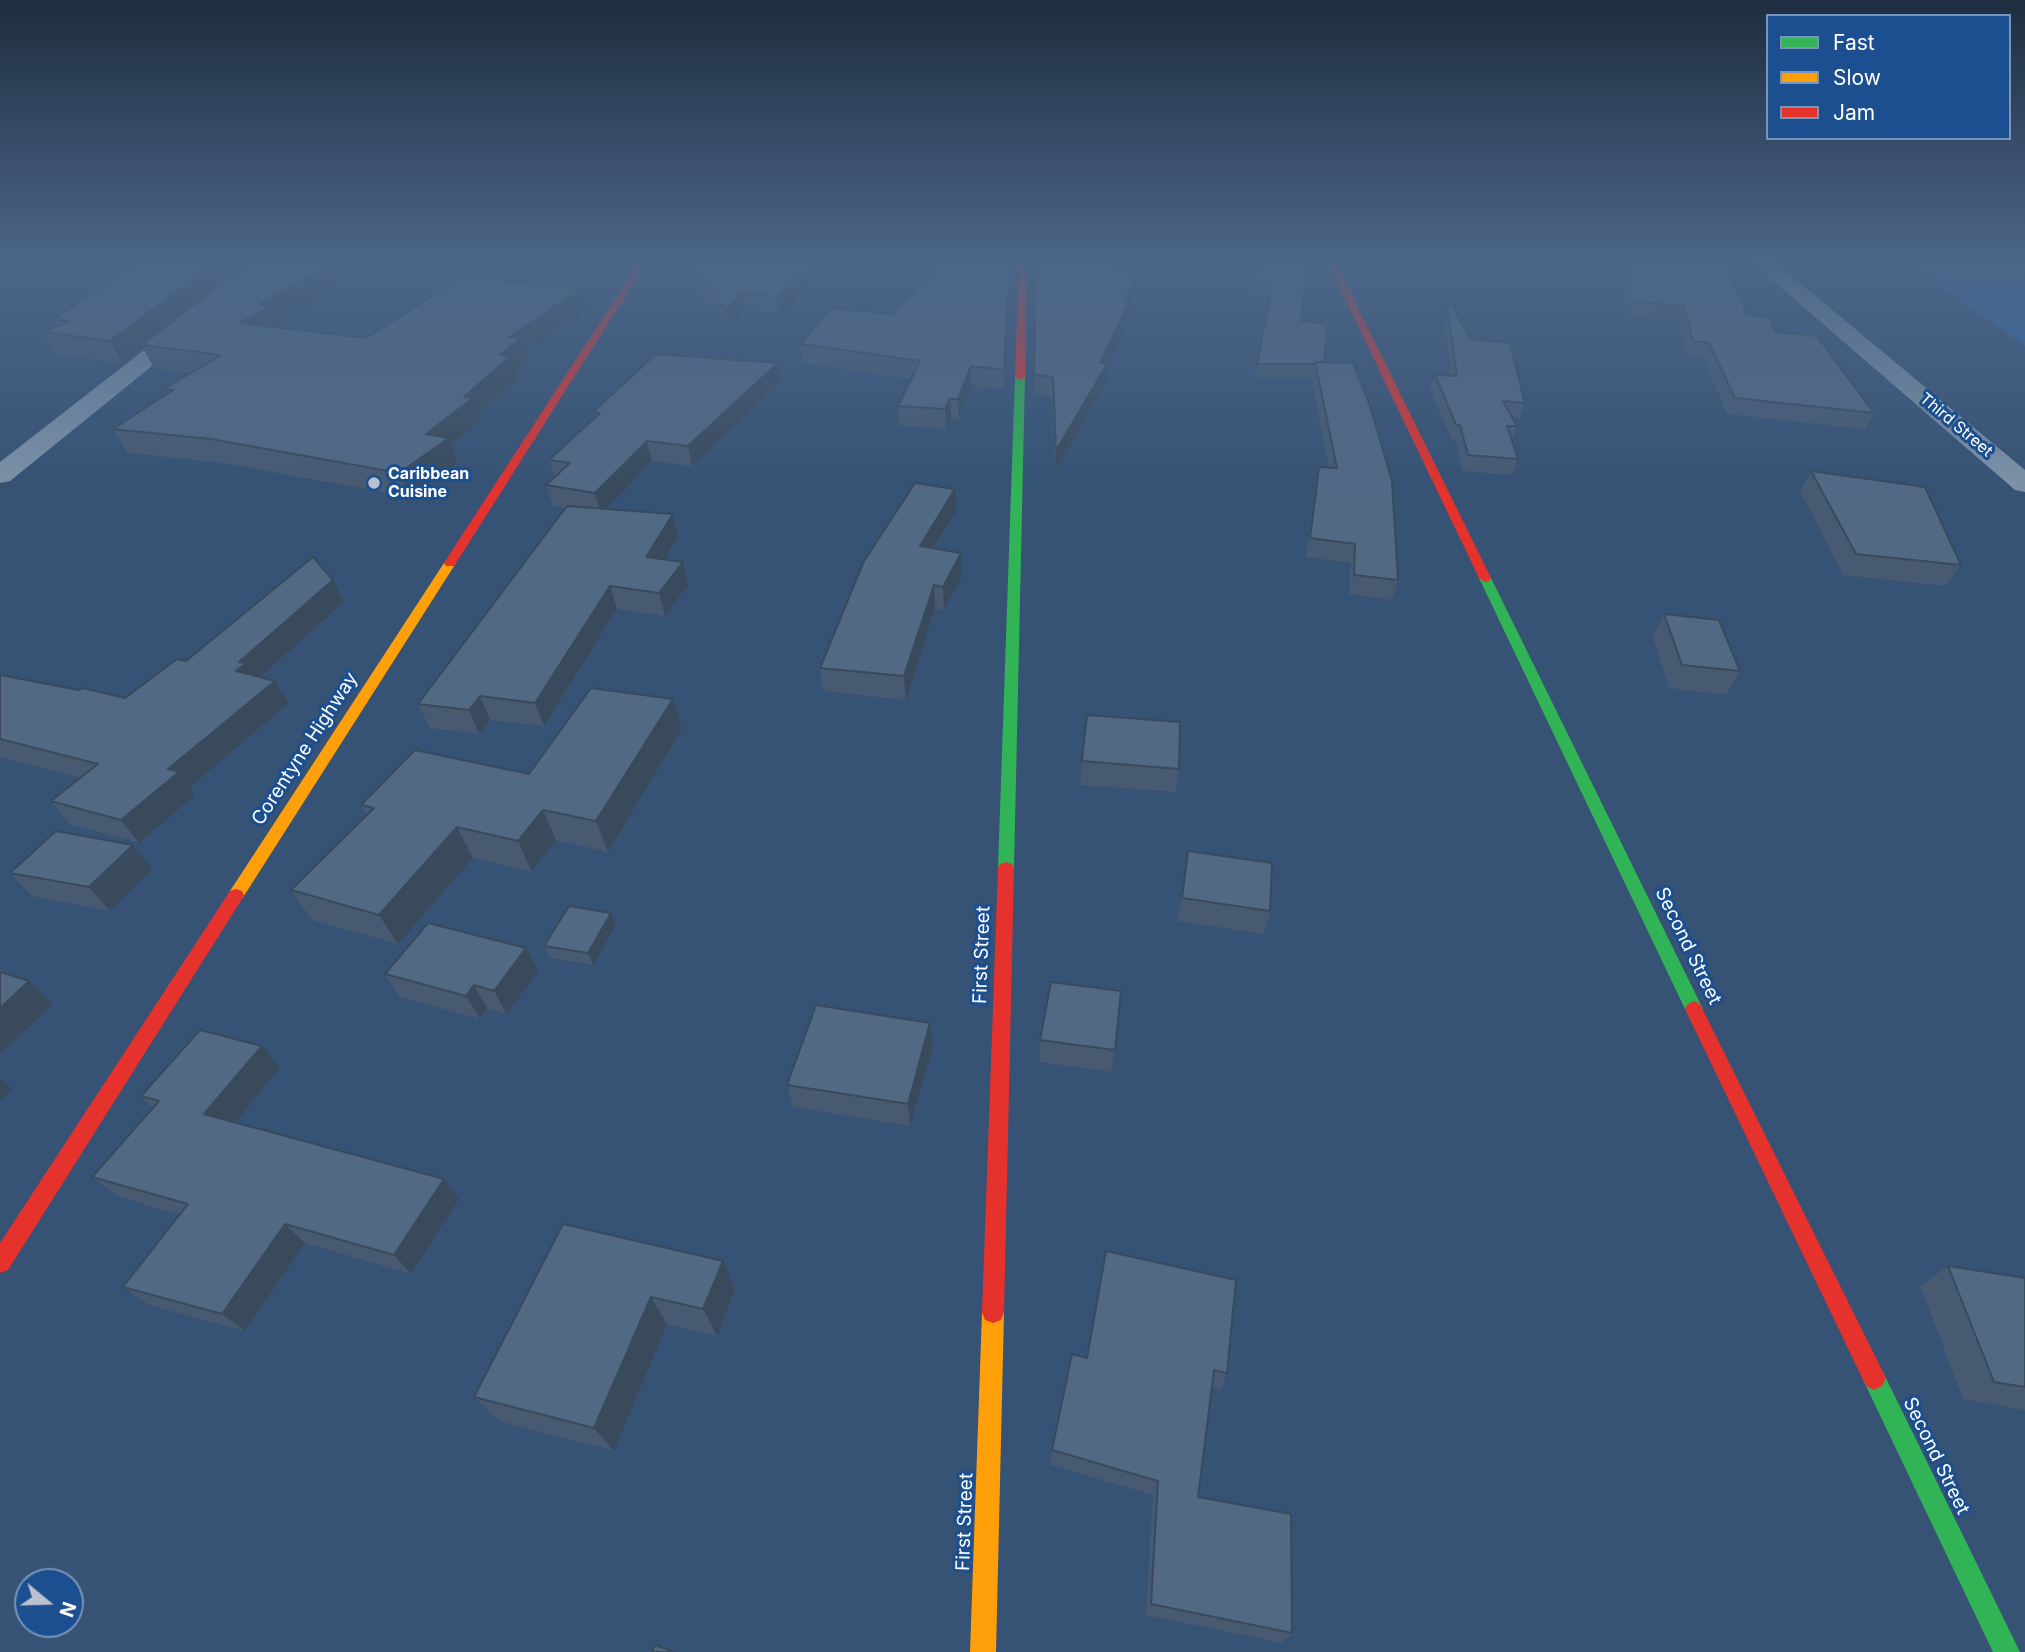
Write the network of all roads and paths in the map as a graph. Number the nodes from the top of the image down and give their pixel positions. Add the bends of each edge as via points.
1 (176, 336) edge
2 (595, 336) edge
3 (1021, 336) edge
4 (1367, 336) edge
5 (1849, 336) edge
6 (0, 475) edge
7 (2025, 484) edge
8 (0, 1262) edge
9 (983, 1652) edge
10 (2007, 1652) edge

1 - 6 street
2 - 8 street, Corentyne Highway
3 - 9 street, First Street
4 - 10 street, Second Street
5 - 7 street, Third Street

